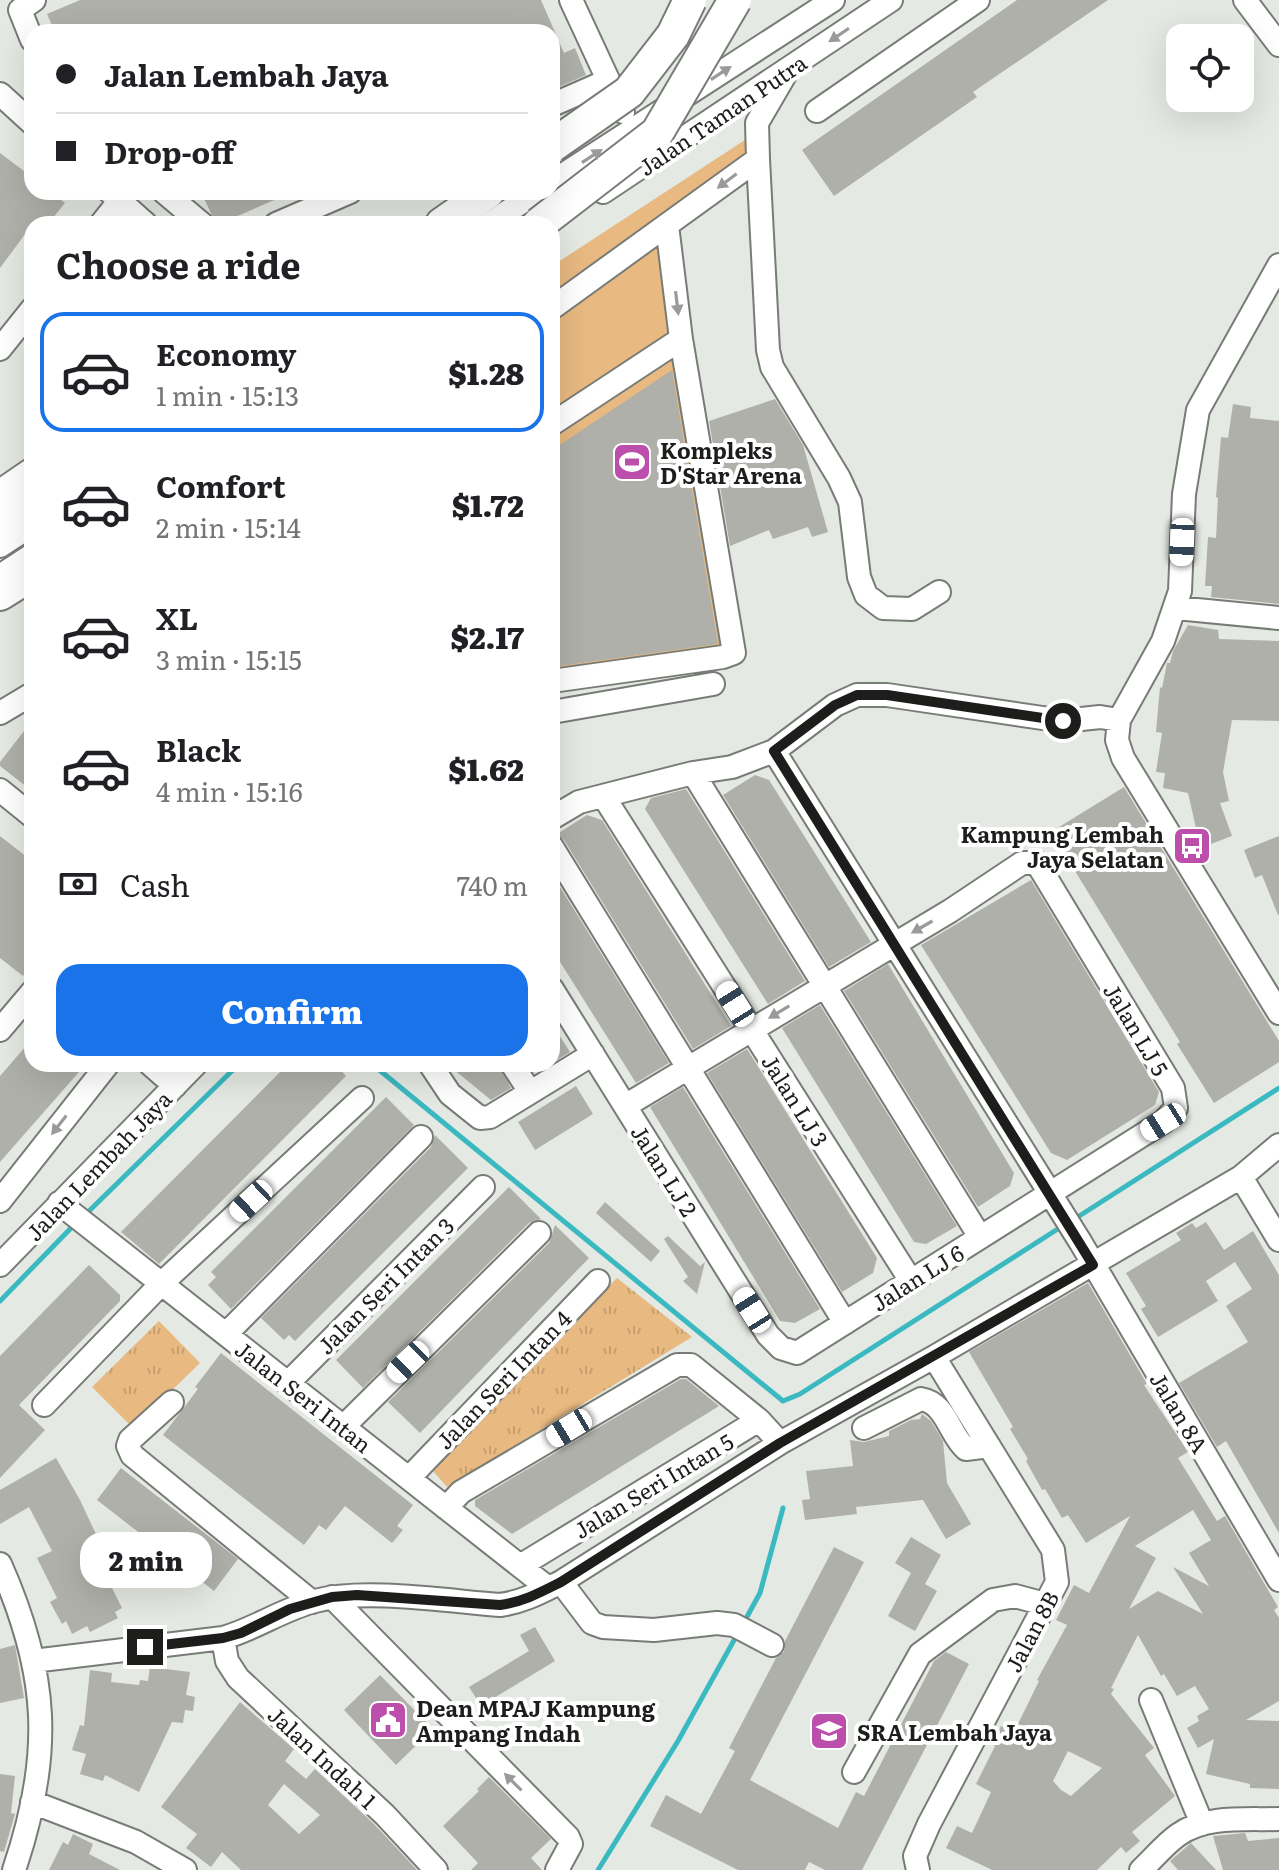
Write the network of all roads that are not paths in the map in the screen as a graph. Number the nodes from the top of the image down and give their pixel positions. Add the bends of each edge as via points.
1 (34, 0) edge
2 (571, 0) edge
3 (690, 0) edge
4 (735, 0) edge
5 (833, 0) edge
6 (891, 0) edge
7 (978, 0) edge
8 (1245, 0) edge
9 (26, 24) edge
10 (1279, 45) edge
11 (788, 71) junction
12 (607, 81) junction
13 (0, 94) edge
14 (560, 102) edge
15 (817, 111) dead end
16 (24, 116) edge
17 (632, 130) junction
18 (560, 140) edge
19 (758, 159) junction
20 (648, 163) junction
21 (560, 177) edge
22 (119, 200) edge
23 (174, 200) edge
24 (332, 200) edge
25 (476, 200) edge
26 (525, 200) edge
27 (137, 216) edge
28 (192, 216) edge
29 (294, 216) edge
30 (454, 216) edge
31 (501, 216) edge
32 (549, 216) edge
33 (560, 220) edge
34 (667, 225) junction
35 (1279, 265) edge
36 (560, 302) edge
37 (9, 320) edge
38 (681, 339) junction
39 (0, 349) edge
40 (560, 419) edge
41 (24, 480) edge
42 (0, 497) edge
43 (24, 511) edge
44 (0, 527) edge
45 (24, 530) edge
46 (0, 546) edge
47 (24, 560) edge
48 (0, 576) edge
49 (24, 579) edge
50 (939, 592) dead end
51 (0, 594) edge
52 (1176, 608) junction
53 (1279, 618) edge
54 (560, 680) edge
55 (713, 684) dead end
56 (24, 699) edge
57 (560, 711) edge
58 (0, 713) edge
59 (1119, 720) junction
60 (774, 751) junction
61 (693, 773) junction
62 (0, 790) edge
63 (604, 797) junction
64 (24, 810) edge
65 (560, 813) edge
66 (560, 860) edge
67 (894, 943) junction
68 (824, 985) junction
69 (24, 1002) edge
70 (560, 1002) edge
71 (1279, 1013) edge
72 (751, 1029) junction
73 (0, 1030) edge
74 (593, 1054) junction
75 (688, 1068) junction
76 (102, 1072) edge
77 (159, 1072) edge
78 (188, 1072) edge
79 (435, 1072) edge
80 (517, 1072) edge
81 (175, 1086) junction
82 (530, 1092) junction
83 (362, 1098) dead end
84 (625, 1106) junction
85 (421, 1137) dead end
86 (1279, 1145) edge
87 (1241, 1177) junction
88 (483, 1187) dead end
89 (1054, 1200) junction
90 (0, 1201) edge
91 (59, 1203) junction
92 (539, 1233) dead end
93 (980, 1237) junction
94 (1279, 1240) edge
95 (0, 1265) edge
96 (1093, 1265) junction
97 (598, 1281) dead end
98 (911, 1281) junction
99 (162, 1283) junction
100 (845, 1323) junction
101 (226, 1334) junction
102 (781, 1348) joint
103 (934, 1357) junction
104 (288, 1383) junction
105 (172, 1402) dead end
106 (44, 1405) dead end
107 (759, 1420) junction
108 (343, 1427) junction
109 (864, 1428) dead end
110 (780, 1443) junction
111 (989, 1446) junction
112 (409, 1478) junction
113 (446, 1508) junction
114 (0, 1564) edge
115 (520, 1566) junction
116 (1279, 1580) edge
117 (555, 1585) junction
118 (322, 1599) junction
119 (1045, 1604) junction
120 (223, 1638) junction
121 (765, 1641) dead end
122 (33, 1661) junction
123 (1151, 1700) dead end
124 (854, 1772) dead end
125 (32, 1802) junction
126 (1279, 1819) edge
127 (1202, 1824) junction
128 (14, 1870) edge
129 (185, 1870) edge
130 (436, 1870) edge
131 (557, 1870) edge
132 (918, 1870) edge
133 (1141, 1870) edge

1 - 9 street via 20,10
2 - 12 street
3 - 18 highway, bridge via 673,35 629,92
4 - 32 highway, bridge via 657,133
17 -> 5 street, Jalan Taman Putra
6 -> 11 street, Jalan Taman Putra
7 - 15 street
8 - 10 street
11 - 19 street via 757,123
11 - 20 street, Jalan Taman Putra
12 - 14 street
12 - 17 street
13 - 16 street
17 - 20 street
21 -> 17 street, Jalan Taman Putra
19 -> 34 street
19 - 50 street via 772,367 850,502 866,595 883,608 912,609
20 - 33 street, Jalan Taman Putra
22 - 27 street
23 - 28 street
24 - 29 street
25 - 30 highway
26 - 31 street
34 - 36 street
34 -> 38 street
35 - 52 street via 1198,410 1184,494
37 - 39 street
38 - 40 street
38 - 54 street via 734,653
41 - 42 highway
43 - 44 highway
45 - 46 street
47 - 48 street
49 - 51 highway
52 - 53 street
52 - 59 street
55 - 57 street
56 - 58 street
59 - 60 street via 1063,721 857,695 835,705
59 - 71 street via 1120,753
60 - 61 street via 732,767
60 - 67 street, Jalan 8A
61 - 63 street
61 - 68 street
62 - 64 street
63 - 65 street
63 - 72 street, Jalan LJ 3
66 - 75 street
67 - 68 street
67 - 89 street, Jalan 8A
89 -> 67 street, Jalan LJ 5 via 1176,1108 1173,1088 1037,863 1022,863
68 -> 72 street
68 - 93 street
69 - 73 street
70 - 74 street, Jalan LJ 2
72 - 75 street
72 - 98 street, Jalan LJ 3
74 - 82 street
74 - 84 street, Jalan LJ 2
75 - 84 street
75 - 100 street
76 -> 90 street
77 - 81 street
78 - 81 street, Jalan Lembah Jaya
79 - 82 street via 450,1094 480,1118
80 - 82 street
81 - 91 street, Jalan Lembah Jaya
83 - 99 street
84 - 102 street, Jalan LJ 2
85 - 101 street
86 - 87 street
87 - 94 street
87 - 96 street
88 - 104 street, Jalan Seri Intan 3
89 - 93 street, Jalan LJ 6
89 - 96 street, Jalan 8A
91 - 95 street, Jalan Lembah Jaya
91 - 99 street, Jalan Seri Intan
92 - 108 street
93 - 98 street, Jalan LJ 6
96 - 103 street
96 - 116 street, Jalan 8A
97 - 112 street, Jalan Seri Intan 4
98 - 100 street, Jalan LJ 6
99 - 101 street, Jalan Seri Intan
99 - 106 street
100 - 102 street, Jalan LJ 6 via 797,1353
101 - 104 street, Jalan Seri Intan
103 - 110 street
103 - 111 street, Jalan 8B
104 - 108 street, Jalan Seri Intan
105 - 118 street via 130,1440 132,1455
107 - 110 street
107 - 113 street via 691,1365 677,1365 461,1492
107 - 115 street, Jalan Seri Intan 5
108 - 112 street, Jalan Seri Intan
109 - 111 street via 921,1399 936,1405 966,1449
110 - 117 street
111 - 119 street, Jalan 8B via 1053,1550 1057,1582
112 - 113 street, Jalan Seri Intan
113 - 115 street, Jalan Seri Intan
114 - 122 street
115 - 117 street, Jalan Seri Intan
117 - 118 street via 500,1605 357,1595
117 - 121 street, Jalan Seri Intan via 592,1623 603,1627 654,1630 717,1623 734,1625
118 - 120 street
131 -> 118 street via 571,1844 568,1837
119 - 124 street via 1015,1596 993,1600 920,1654
119 - 132 street, Jalan 8B via 929,1824 915,1856
120 - 122 street
120 - 130 street, Jalan Indah 1 via 227,1661 238,1678
122 - 125 street via 41,1755
123 - 127 street
125 - 128 street
125 - 129 street via 136,1842
126 - 127 street
127 - 133 street via 1179,1833

